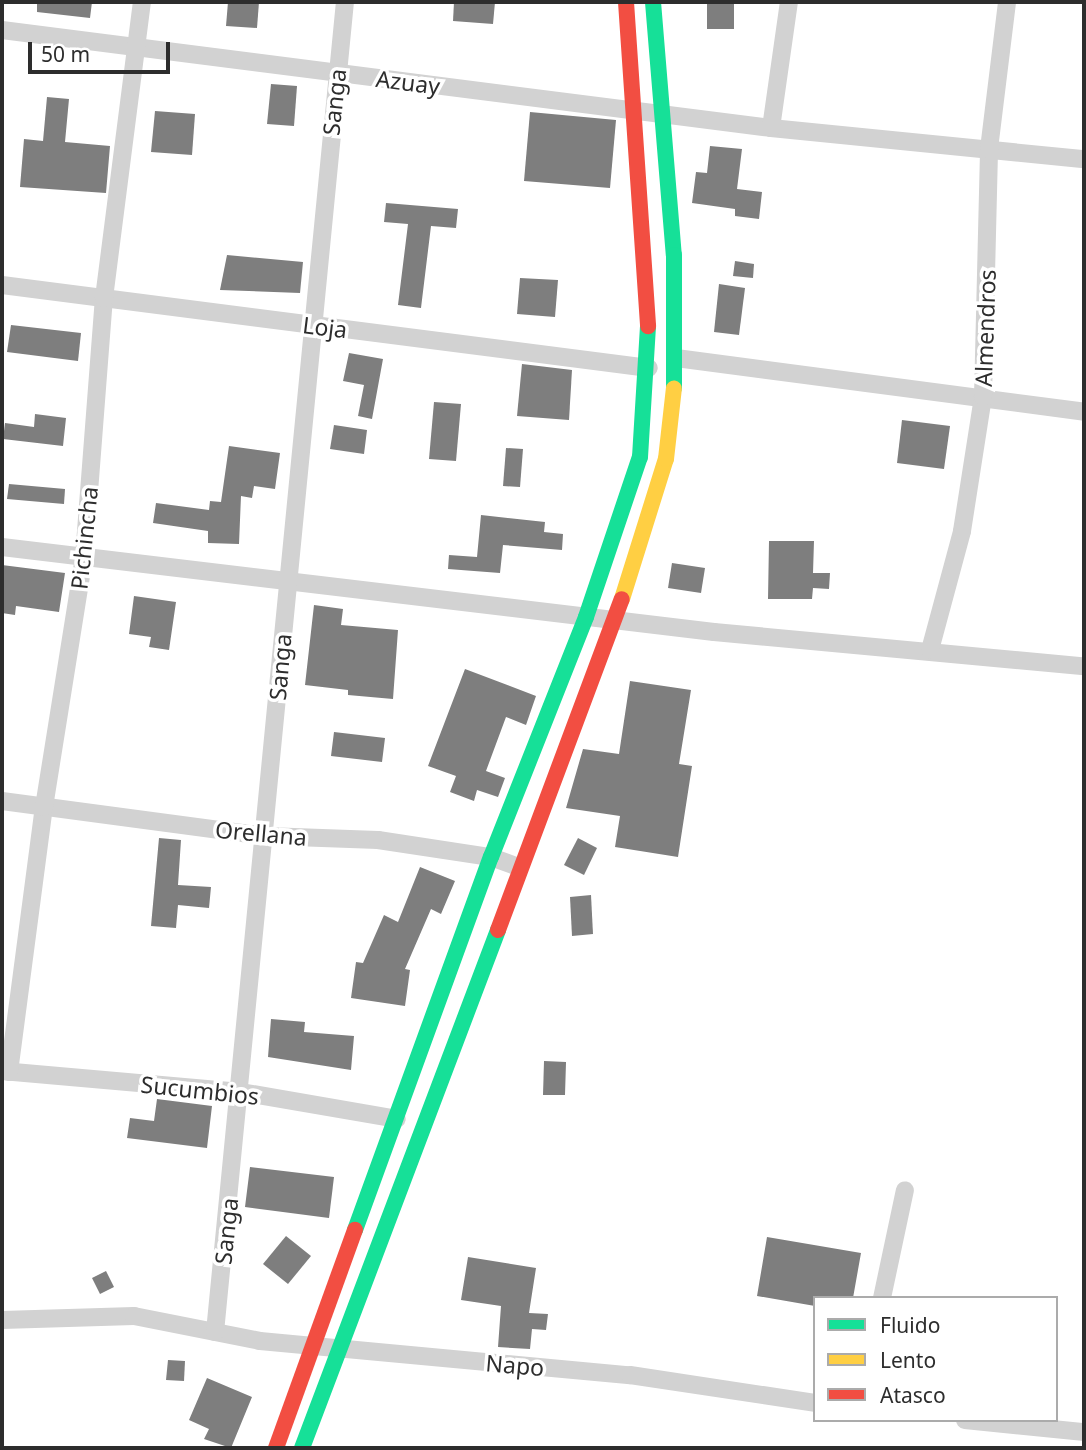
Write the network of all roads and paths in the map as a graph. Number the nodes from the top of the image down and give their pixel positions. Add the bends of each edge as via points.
1 (142, 2) edge
2 (345, 2) edge
3 (626, 2) edge
4 (653, 2) edge
5 (789, 2) edge
6 (1007, 2) edge
7 (2, 30) edge
8 (136, 47) junction
9 (337, 73) junction
10 (634, 110) junction
11 (662, 114) junction
12 (772, 128) junction
13 (989, 149) junction
14 (1084, 159) edge
15 (2, 285) edge
16 (104, 298) junction
17 (311, 325) junction
18 (676, 358) junction
19 (649, 368) junction
20 (983, 397) junction
21 (1084, 412) edge
22 (2, 547) edge
23 (84, 557) junction
24 (287, 581) junction
25 (586, 617) junction
26 (615, 621) junction
27 (930, 650) junction
28 (1084, 666) edge
29 (2, 801) edge
30 (44, 807) junction
31 (266, 836) junction
32 (491, 857) junction
33 (518, 867) junction
34 (5, 1072) edge
35 (241, 1093) junction
36 (397, 1119) junction
37 (905, 1190) dead end
38 (882, 1296) edge
39 (2, 1320) edge
40 (215, 1332) junction
41 (316, 1346) junction
42 (340, 1348) junction
43 (813, 1403) edge
44 (985, 1422) edge
45 (1084, 1432) edge
46 (276, 1448) edge
47 (302, 1448) edge

1 - 8 street, Pichincha
2 - 9 street, Sanga
3 - 10 main road
4 - 11 main road
5 - 12 street
6 - 13 street, Almendros
7 - 8 street, Azuay
8 - 9 street, Azuay
8 - 16 street, Pichincha
9 - 10 street, Azuay
9 - 17 street, Sanga
10 - 11 street, Azuay
10 - 19 main road via 647,257
11 - 12 street, Azuay
11 - 18 main road via 674,255
12 - 13 street, Azuay
13 - 14 street, Azuay
13 - 20 street, Almendros
15 - 16 street, Loja
16 - 17 street, Loja
16 - 23 street, Pichincha
17 - 19 street, Loja
17 - 24 street, Sanga
18 - 20 street
18 - 26 main road via 666,459
19 - 25 main road via 640,457
20 - 21 street
20 - 27 street, Almendros via 962,531
22 - 23 street
23 - 24 street
23 - 30 street, Pichincha
24 - 25 street
24 - 31 street, Sanga
25 - 26 street
25 - 32 main road
26 - 27 street
26 - 33 main road
27 - 28 street
29 - 30 street, Orellana
30 - 31 street, Orellana
30 - 34 street, Pichincha
31 - 32 street, Orellana via 378,841
31 - 35 street, Sanga
32 - 33 street, Orellana
32 - 36 main road
33 - 42 main road
34 - 35 street, Sucumbios
35 - 36 street, Sucumbios
35 - 40 street, Sanga
36 - 41 main road
37 - 38 street
39 - 40 street, Napo via 134,1316
40 - 41 street, Napo
41 - 42 street, Napo
41 - 46 main road
42 - 43 street, Napo via 630,1376
42 - 47 main road
44 - 45 street

